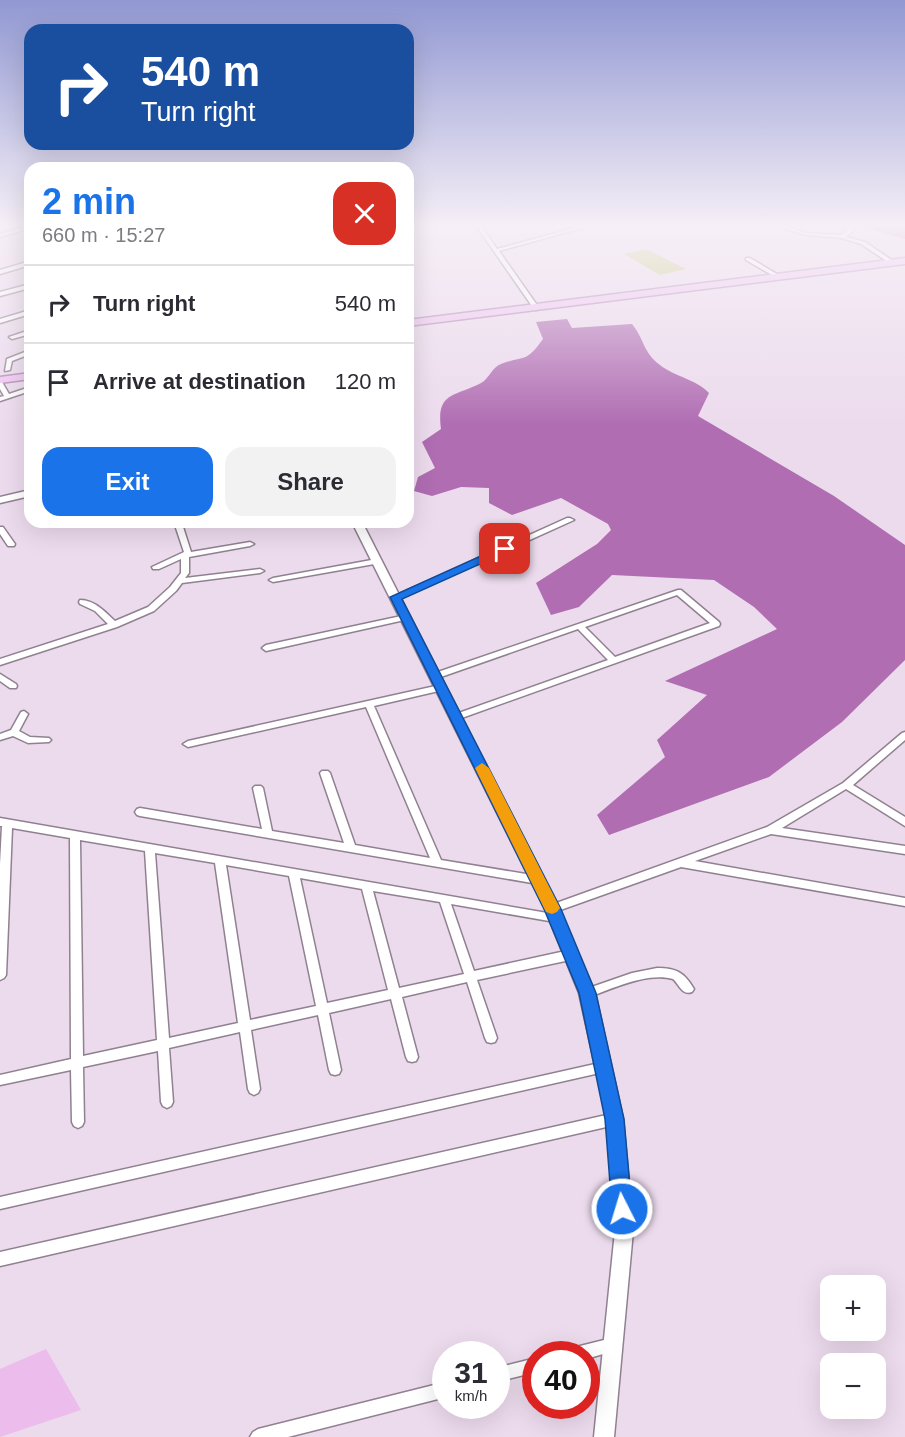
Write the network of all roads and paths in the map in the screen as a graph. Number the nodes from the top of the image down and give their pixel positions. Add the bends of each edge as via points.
1 (525, 291) edge
2 (670, 291) edge
3 (734, 291) edge
4 (630, 300) junction
5 (536, 308) junction
6 (24, 314) edge
7 (0, 321) edge
8 (414, 322) edge
9 (414, 329) edge
10 (24, 334) edge
11 (12, 337) dead end
12 (24, 354) edge
13 (24, 369) edge
14 (4, 371) edge
15 (24, 377) edge
16 (0, 381) edge
17 (24, 391) edge
18 (4, 398) edge
19 (24, 494) edge
20 (0, 500) edge
21 (570, 520) dead end
22 (180, 528) edge
23 (360, 528) edge
24 (0, 530) edge
25 (11, 544) dead end
26 (250, 544) dead end
27 (187, 554) junction
28 (377, 561) junction
29 (156, 567) dead end
30 (260, 571) dead end
31 (273, 580) dead end
32 (178, 581) junction
33 (396, 597) junction
34 (83, 602) dead end
35 (406, 617) junction
36 (114, 625) junction
37 (579, 626) junction
38 (266, 648) dead end
39 (613, 660) junction
40 (0, 662) edge
41 (0, 677) edge
42 (438, 682) junction
43 (13, 686) dead end
44 (369, 705) junction
45 (24, 714) dead end
46 (456, 717) junction
47 (14, 732) junction
48 (905, 735) edge
49 (0, 737) edge
50 (46, 740) dead end
51 (188, 744) dead end
52 (325, 773) dead end
53 (846, 785) junction
54 (258, 788) dead end
55 (140, 812) dead end
56 (905, 822) edge
57 (4, 823) edge
58 (771, 830) junction
59 (268, 834) junction
60 (75, 835) junction
61 (150, 848) junction
62 (351, 848) junction
63 (905, 850) edge
64 (220, 860) junction
65 (436, 862) junction
66 (680, 863) junction
67 (294, 873) junction
68 (538, 880) junction
69 (366, 885) junction
70 (444, 899) junction
71 (905, 902) edge
72 (554, 914) junction
73 (570, 955) junction
74 (0, 975) edge
75 (471, 978) junction
76 (688, 989) dead end
77 (587, 993) junction
78 (393, 995) junction
79 (323, 1010) junction
80 (243, 1027) junction
81 (491, 1038) dead end
82 (163, 1044) junction
83 (412, 1057) dead end
84 (76, 1063) junction
85 (604, 1067) junction
86 (335, 1070) dead end
87 (0, 1080) edge
88 (254, 1089) dead end
89 (167, 1102) dead end
90 (615, 1119) junction
91 (78, 1122) dead end
92 (0, 1203) edge
93 (0, 1259) edge
94 (612, 1345) junction
95 (600, 1348) edge
96 (432, 1393) edge
97 (258, 1437) edge
98 (604, 1437) edge

1 - 5 street
2 - 4 highway
3 - 4 highway
4 - 5 highway
4 - 9 highway
5 - 8 highway
6 - 7 street
10 - 11 street
12 - 14 street via 9,360
13 - 14 highway
15 - 16 highway
16 - 18 street
17 - 18 street
19 - 20 street
21 - 33 street
22 - 27 street
23 - 28 street
24 - 25 street
26 - 27 street
27 - 29 street
27 - 32 street via 184,573
28 - 31 street
28 - 33 street
30 - 32 street
32 - 36 street via 151,609
33 - 35 street
34 - 36 street via 98,609
35 - 38 street
35 - 42 street
36 - 40 street
37 - 39 street
37 - 39 street via 678,592 716,624
37 - 42 street
39 - 46 street
41 - 43 street
42 - 44 street
42 - 46 street
44 - 51 street
44 - 65 street
45 - 47 street
46 - 68 street
47 - 49 street
47 - 50 street via 28,740
48 - 53 street
52 - 62 street
53 - 56 street
53 - 58 street
54 - 59 street
55 - 59 street
57 - 60 street
57 - 74 street
58 - 63 street
58 - 66 street
59 - 62 street
60 - 61 street
60 - 84 street
61 - 64 street
61 - 82 street
62 - 65 street
64 - 67 street
64 - 80 street
65 - 68 street
66 - 71 street
66 - 72 street
67 - 69 street
67 - 79 street
68 - 72 street
69 - 70 street
69 - 78 street
70 - 72 street
70 - 75 street
72 - 73 street
73 - 75 street
73 - 77 street
75 - 78 street
75 - 81 street
76 - 77 street via 679,977 657,973
77 - 85 street
78 - 79 street
78 - 83 street
79 - 80 street
79 - 86 street
80 - 82 street
80 - 88 street
82 - 84 street
82 - 89 street
84 - 87 street
84 - 91 street
85 - 90 street
85 - 92 street
90 - 93 street
90 - 94 street via 624,1231
94 - 95 street
94 - 98 street
96 - 97 street

